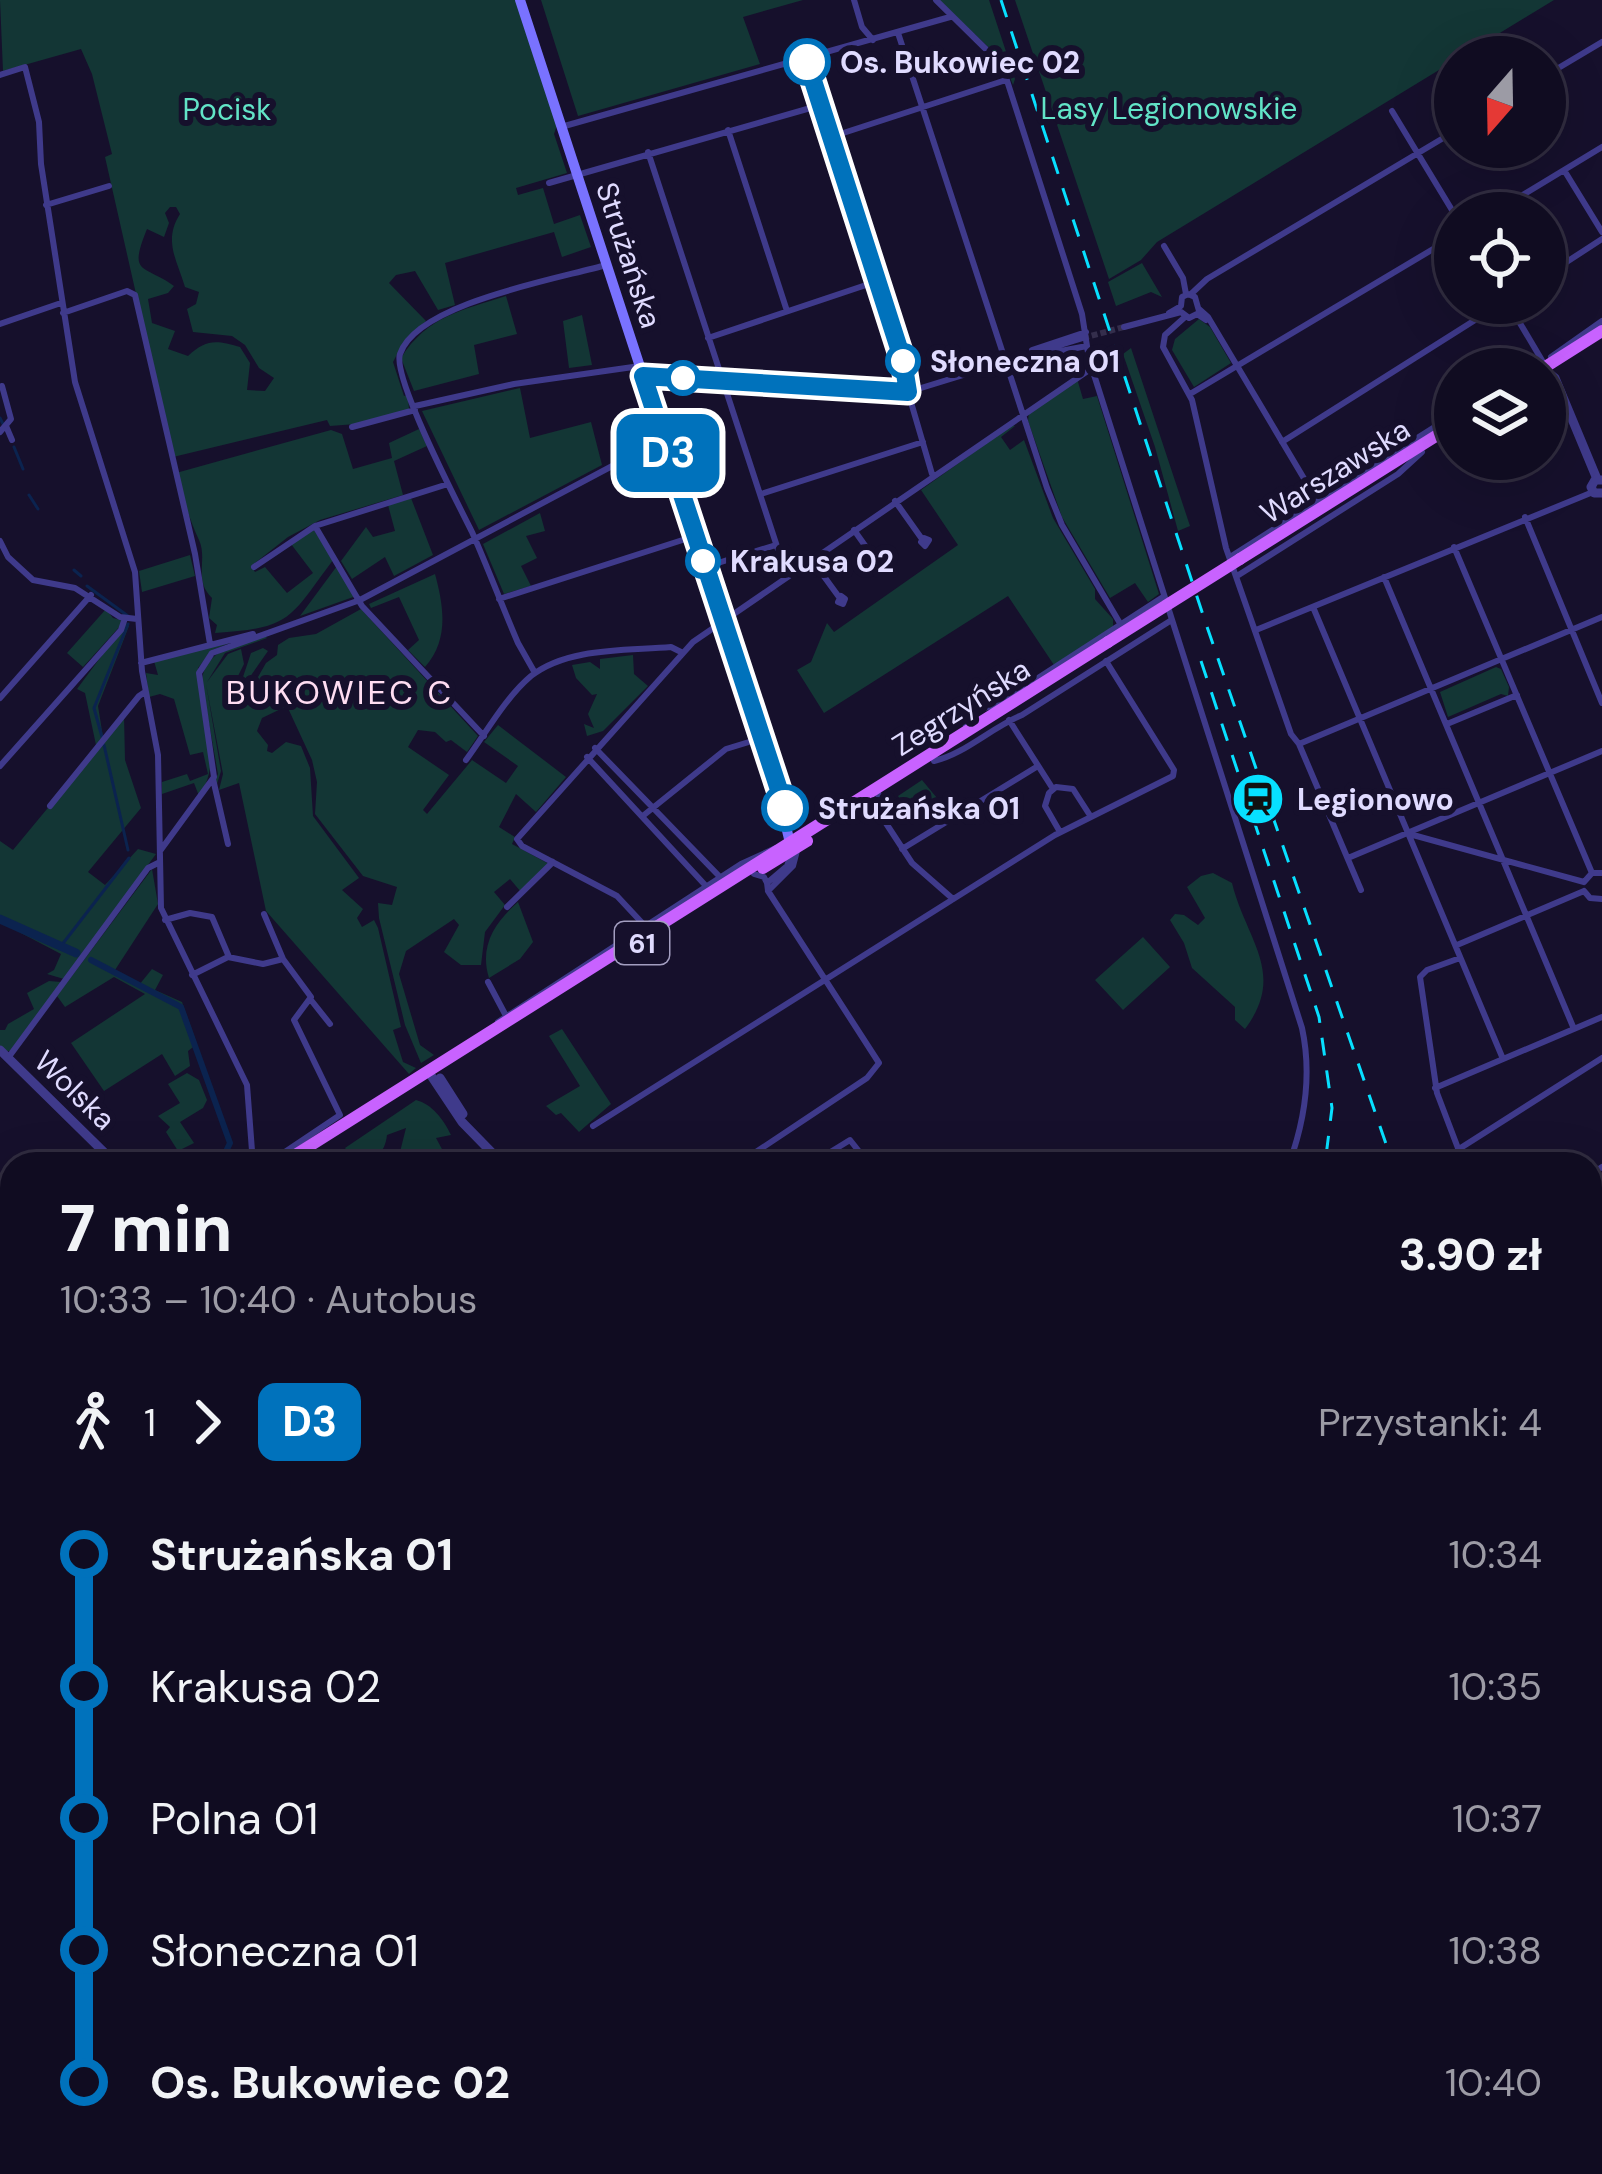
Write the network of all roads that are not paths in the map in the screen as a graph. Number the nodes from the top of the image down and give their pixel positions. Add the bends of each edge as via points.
1 (520, 0) edge
2 (854, 0) edge
3 (936, 0) edge
4 (951, 17) junction
5 (862, 27) junction
6 (898, 33) junction
7 (873, 40) junction
8 (1602, 42) edge
9 (855, 45) junction
10 (806, 59) junction
11 (1566, 63) edge
12 (0, 75) edge
13 (1006, 80) junction
14 (821, 105) junction
15 (922, 107) junction
16 (1392, 112) dead end
17 (561, 127) junction
18 (728, 130) junction
19 (831, 137) junction
20 (1434, 143) edge
21 (1602, 147) edge
22 (648, 152) junction
23 (1418, 153) junction
24 (1564, 170) junction
25 (576, 172) junction
26 (549, 183) dead end
27 (109, 186) dead end
28 (1442, 192) edge
29 (1528, 192) edge
30 (46, 205) junction
31 (1602, 236) edge
32 (1164, 247) dead end
33 (1434, 249) edge
34 (1566, 261) edge
35 (606, 265) junction
36 (878, 281) junction
37 (1191, 295) junction
38 (61, 303) junction
39 (787, 311) junction
40 (62, 313) junction
41 (1189, 313) junction
42 (1602, 321) edge
43 (0, 324) edge
44 (1471, 324) edge
45 (1124, 327) tunnel mouth
46 (1602, 334) edge
47 (709, 338) junction
48 (1086, 338) junction
49 (1566, 353) edge
50 (1020, 357) junction
51 (1566, 357) edge
52 (1005, 362) junction
53 (1237, 367) junction
54 (1092, 368) junction
55 (641, 371) junction
56 (722, 380) junction
57 (2, 386) edge
58 (908, 392) junction
59 (1190, 394) junction
60 (415, 408) junction
61 (1566, 408) edge
62 (1023, 414) junction
63 (352, 427) dead end
64 (1434, 427) edge
65 (3, 429) edge
66 (664, 439) junction
67 (12, 440) dead end
68 (1434, 441) edge
69 (923, 442) junction
70 (1282, 442) junction
71 (1422, 448) junction
72 (1374, 466) junction
73 (932, 474) junction
74 (448, 484) junction
75 (1597, 486) edge
76 (760, 495) junction
77 (896, 501) junction
78 (1318, 502) junction
79 (1525, 518) junction
80 (315, 526) junction
81 (854, 530) junction
82 (695, 536) junction
83 (475, 539) junction
84 (922, 539) dead end
85 (0, 541) edge
86 (776, 545) junction
87 (1454, 547) junction
88 (812, 560) junction
89 (1237, 564) junction
90 (254, 567) dead end
91 (705, 567) junction
92 (881, 568) dead end
93 (787, 577) junction
94 (1384, 577) junction
95 (91, 596) junction
96 (839, 597) dead end
97 (1163, 597) junction
98 (499, 599) junction
99 (360, 600) junction
100 (1312, 607) junction
101 (1602, 617) edge
102 (125, 618) junction
103 (137, 619) junction
104 (1170, 621) junction
105 (723, 622) junction
106 (1121, 625) junction
107 (1256, 630) junction
108 (1573, 630) junction
109 (257, 635) junction
110 (210, 644) junction
111 (1109, 651) junction
112 (681, 652) junction
113 (1502, 660) junction
114 (141, 663) junction
115 (536, 673) junction
116 (1432, 689) junction
117 (145, 692) junction
118 (1517, 695) junction
119 (0, 698) edge
120 (1602, 703) edge
121 (1361, 719) junction
122 (1009, 720) junction
123 (1447, 724) junction
124 (965, 730) junction
125 (484, 736) junction
126 (762, 738) junction
127 (1299, 743) junction
128 (595, 748) junction
129 (1602, 751) edge
130 (587, 757) junction
131 (466, 760) dead end
132 (934, 761) junction
133 (0, 766) edge
134 (1038, 766) junction
135 (1550, 773) junction
136 (213, 779) junction
137 (1053, 789) junction
138 (873, 802) junction
139 (1479, 803) junction
140 (50, 806) dead end
141 (652, 808) junction
142 (644, 815) junction
143 (1091, 817) junction
144 (1061, 833) junction
145 (1410, 833) junction
146 (228, 844) dead end
147 (791, 845) junction
148 (902, 849) junction
149 (158, 851) junction
150 (1348, 858) junction
151 (1504, 860) junction
152 (553, 862) junction
153 (158, 863) junction
154 (711, 871) junction
155 (1592, 873) junction
156 (1602, 873) edge
157 (754, 874) junction
158 (720, 877) junction
159 (705, 882) junction
160 (768, 887) junction
161 (1584, 887) junction
162 (1361, 890) dead end
163 (953, 898) junction
164 (1602, 899) edge
165 (506, 907) dead end
166 (264, 914) dead end
167 (1527, 916) junction
168 (165, 920) junction
169 (645, 926) junction
170 (1457, 945) junction
171 (229, 957) junction
172 (1460, 958) junction
173 (283, 959) junction
174 (192, 975) junction
175 (826, 979) junction
176 (488, 982) dead end
177 (311, 1000) junction
178 (505, 1014) junction
179 (1602, 1017) edge
180 (330, 1024) dead end
181 (1574, 1029) junction
182 (486, 1035) junction
183 (4, 1054) edge
184 (1602, 1058) edge
185 (1503, 1059) junction
186 (433, 1073) junction
187 (1436, 1088) junction
188 (593, 1126) dead end
189 (1459, 1149) junction
190 (104, 1152) edge
191 (253, 1152) edge
192 (285, 1152) edge
193 (301, 1152) edge
194 (311, 1152) edge
195 (492, 1152) edge
196 (755, 1152) edge
197 (835, 1152) edge
198 (860, 1152) edge
199 (1293, 1152) edge
200 (1460, 1152) edge

1 - 17 main road, Strużańska
2 - 5 street
3 - 4 street
4 - 6 street
4 - 13 street via 998,59
5 - 7 street
5 - 9 street
6 - 7 street
6 - 15 street
7 - 9 street
8 - 11 street
9 - 10 street
10 - 14 street
10 - 17 street
12 - 30 street via 25,67
13 - 15 street
13 - 48 street
14 - 18 street
14 - 19 street
15 - 19 street
15 - 52 street
16 - 23 street
17 - 25 main road, Strużańska
18 - 22 street
18 - 39 street
19 - 36 street
20 - 23 street
21 - 24 street
22 - 25 street
22 - 47 street
23 - 28 street
23 - 37 street
24 - 29 street
24 - 31 street
25 - 26 street
25 - 35 main road, Strużańska
27 - 30 street
30 - 38 street
31 - 34 street
32 - 37 street
33 - 53 street
35 - 55 main road, Strużańska
35 - 60 street via 440,315 406,344 398,362
36 - 39 street
36 - 58 street
37 - 41 street
37 - 41 street
38 - 40 street
38 - 43 street
39 - 47 street
40 - 103 street via 75,382 135,572
40 - 110 street via 135,295
41 - 45 street
41 - 53 street via 1209,321
41 - 59 street via 1163,346
42 - 49 street
44 - 70 street
46 - 51 main road
47 - 56 street
48 - 50 street
48 - 50 street
48 - 54 street
50 - 52 street
52 - 58 street
52 - 62 street
53 - 59 street
53 - 70 street
54 - 62 street
54 - 97 street
55 - 56 street
55 - 60 street via 514,384
55 - 66 main road, Strużańska
56 - 58 street
56 - 76 street
57 - 65 street via 10,416
58 - 69 street
59 - 89 street
60 - 63 street
60 - 74 street
61 - 75 street
62 - 73 street
62 - 106 street via 1062,525
64 - 72 street
65 - 67 street
66 - 82 main road, Strużańska
66 - 83 street
68 - 71 main road, Warszawska / 61
69 - 73 street
69 - 76 street
70 - 78 street
71 - 72 street
71 - 89 main road, Warszawska / 61
71 - 89 street, Warszawska via 1398,474 1332,516
72 - 78 street
73 - 77 street
74 - 80 street
74 - 83 street
75 - 79 street
76 - 86 street
77 - 81 street
77 - 84 street
78 - 89 street
79 - 87 street
79 - 108 street
80 - 90 street
80 - 99 street
81 - 88 street
81 - 92 street
82 - 91 main road, Strużańska
82 - 98 street
83 - 98 street
83 - 99 street
85 - 95 street via 33,580
86 - 91 street
86 - 93 street
87 - 94 street
87 - 113 street
88 - 93 street
88 - 96 street
89 - 107 street
89 - 111 main road, Zegrzyńska / 61, bridge
91 - 105 main road, Strużańska
93 - 105 street
94 - 100 street
94 - 116 street
95 - 102 street
95 - 119 street
97 - 104 street
97 - 106 street
98 - 115 street
99 - 109 street
99 - 125 street
100 - 107 street
100 - 121 street
101 - 108 street
102 - 103 street
102 - 133 street
103 - 114 street
104 - 111 street
104 - 199 street via 1304,1036 1306,1092
105 - 112 street
105 - 126 main road, Strużańska
106 - 124 street via 998,704 960,715
107 - 127 street
108 - 113 street
108 - 120 street
109 - 110 street
109 - 136 street via 215,650 201,667
110 - 114 street
111 - 122 street
111 - 124 main road, Zegrzyńska / 61
111 - 132 main road, Zegrzyńska / 61
111 - 143 street via 1174,773
112 - 115 street via 575,656
112 - 128 street
113 - 116 street
113 - 118 street
114 - 117 street
115 - 125 street
116 - 121 street
116 - 123 street
117 - 140 street
117 - 149 street via 158,754
118 - 123 street
118 - 135 street
121 - 127 street
121 - 145 street
122 - 132 street
122 - 134 street
123 - 139 street
124 - 147 main road, Zegrzyńska / 61
125 - 131 street
126 - 141 street via 726,749
126 - 147 main road, Strużańska
127 - 150 street
128 - 130 street
128 - 141 street
129 - 135 street
130 - 142 street
130 - 152 street via 517,839
132 - 138 main road, Zegrzyńska / 61
134 - 137 street
134 - 148 street
135 - 139 street
135 - 155 street
136 - 146 street
136 - 149 street
137 - 143 street via 1073,789
137 - 144 street via 1045,806
138 - 147 main road, Zegrzyńska / 61
138 - 148 street
139 - 145 street
139 - 151 street
141 - 142 street
141 - 154 street
142 - 159 street
143 - 144 street
144 - 163 street
145 - 150 street
145 - 151 street
145 - 170 street
147 - 157 main road, Zegrzyńska / 61
147 - 158 street
147 - 160 street via 793,866
147 - 182 main road, Zegrzyńska / 61
148 - 163 street
149 - 153 street
150 - 162 street
151 - 161 street
151 - 167 street
152 - 165 street
152 - 169 street via 623,900
153 - 168 street
153 - 183 street
154 - 158 street
154 - 159 street
155 - 156 street
155 - 161 street
157 - 160 street
157 - 186 main road, Zegrzyńska / 61
158 - 159 street
159 - 169 street
160 - 175 street
161 - 164 street
161 - 167 street
163 - 175 street
166 - 173 street
167 - 170 street
167 - 181 street
168 - 171 street via 212,917
168 - 174 street
169 - 178 street
170 - 172 street
171 - 173 street
171 - 174 street
172 - 185 street
172 - 187 street via 1420,977
173 - 177 street
174 - 191 street via 247,1085
175 - 188 street
175 - 196 street via 875,1054 876,1071
176 - 178 street
177 - 180 street
177 - 192 street via 294,1019 339,1116
178 - 182 street
179 - 181 street
181 - 185 street
182 - 186 main road, Zegrzyńska / 61
183 - 190 street, Wolska
184 - 189 street
185 - 187 street
186 - 193 main road, Zegrzyńska / 61
186 - 194 main road, Zegrzyńska / 61
186 - 195 street via 461,1122
187 - 189 street
189 - 200 street
197 - 198 street via 850,1140

